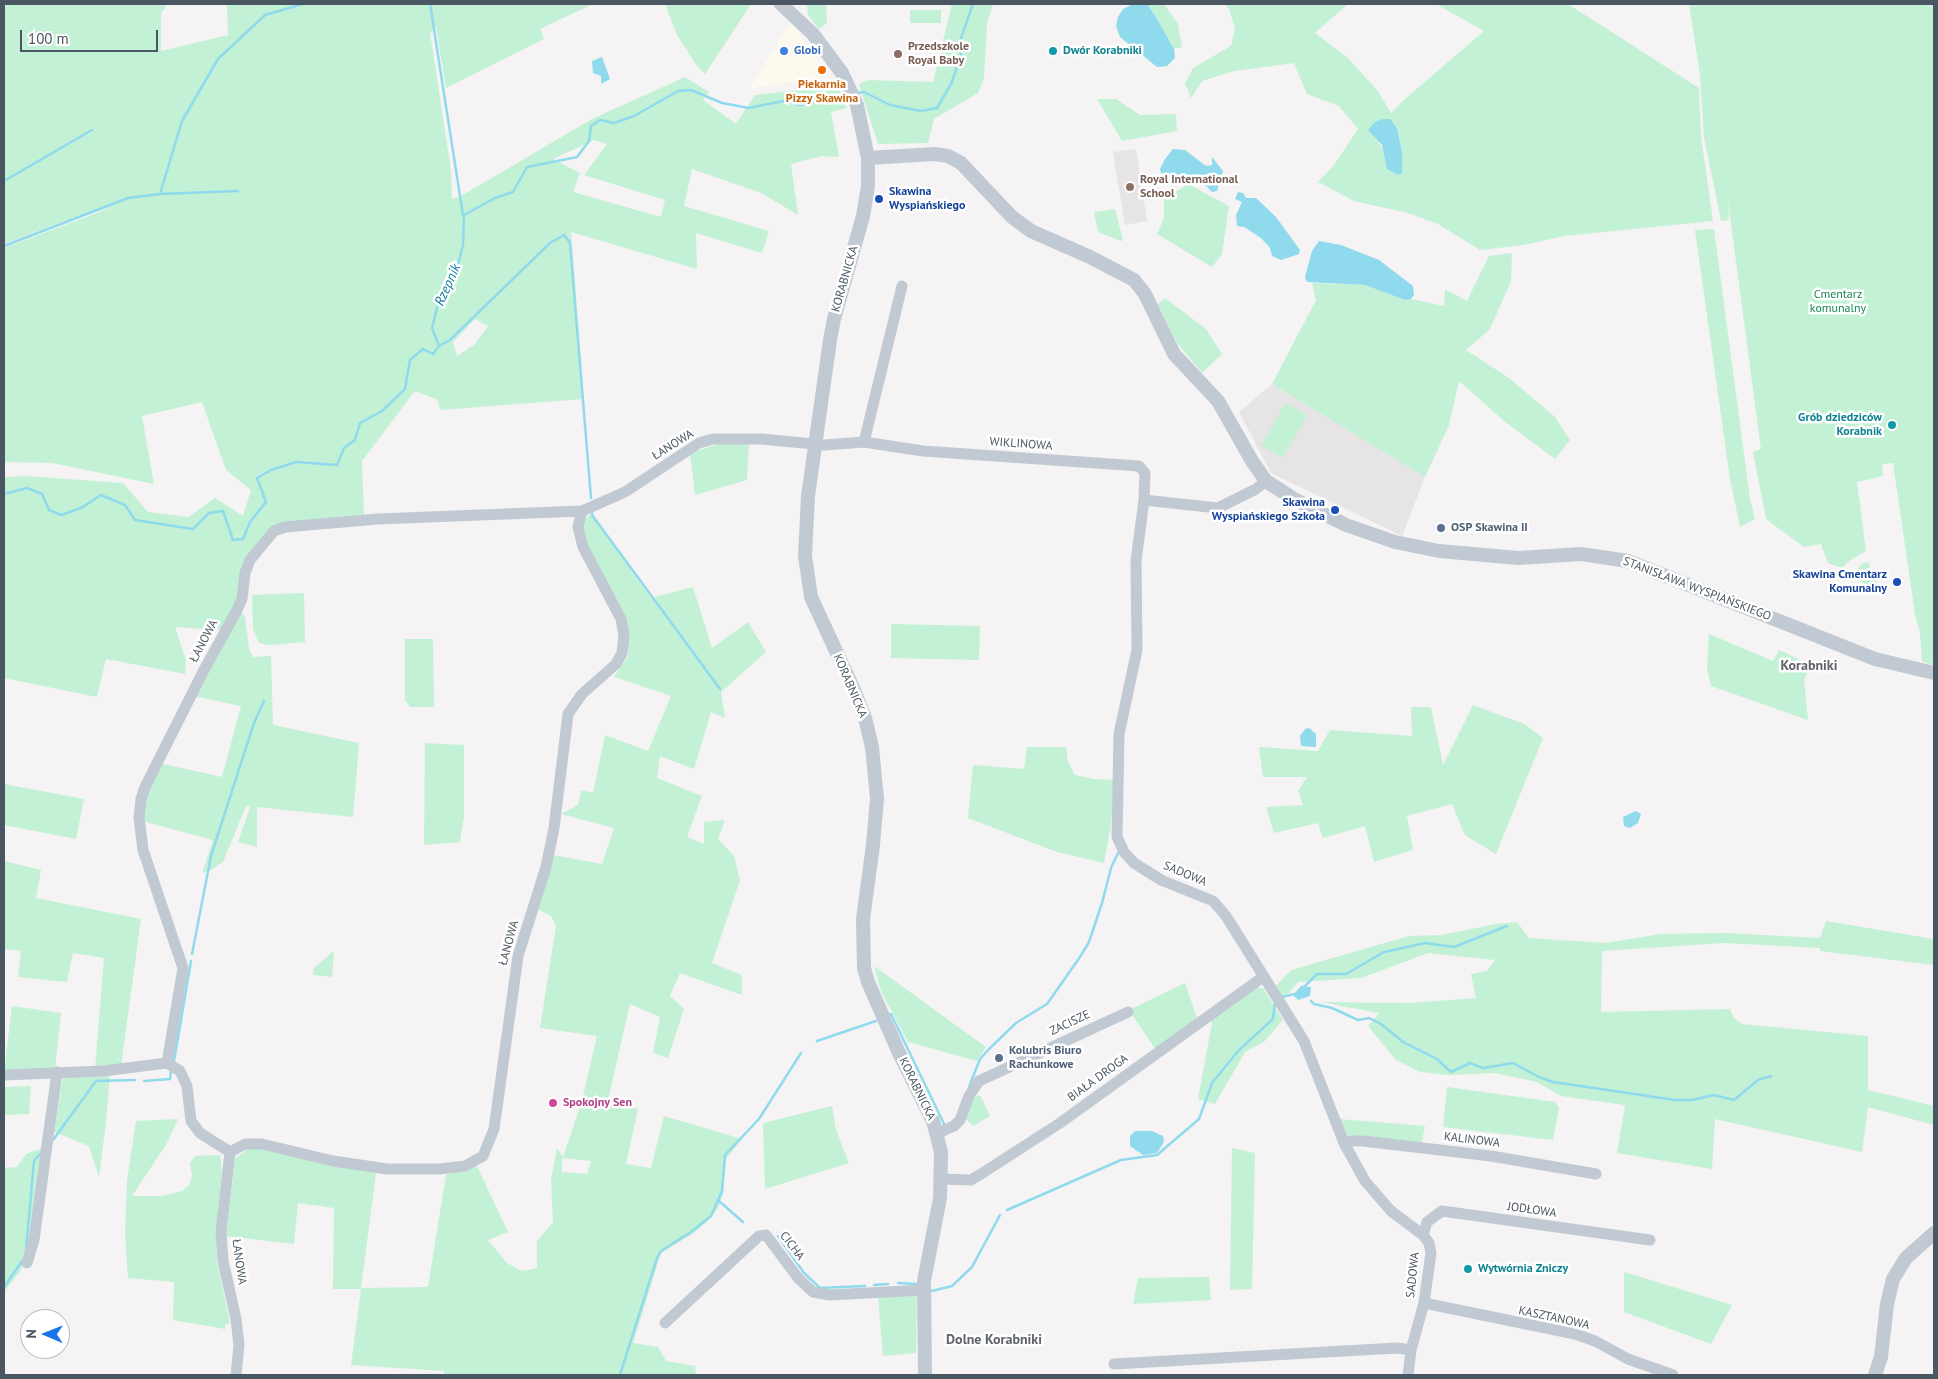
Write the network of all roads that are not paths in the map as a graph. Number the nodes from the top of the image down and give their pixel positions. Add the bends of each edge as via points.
1 (790, 6) edge
2 (868, 158) junction
3 (902, 286) dead end
4 (864, 442) junction
5 (816, 444) junction
6 (1266, 481) junction
7 (1144, 500) junction
8 (582, 511) junction
9 (1934, 673) edge
10 (1263, 977) junction
11 (1128, 1012) dead end
12 (168, 1063) junction
13 (57, 1072) junction
14 (4, 1075) edge
15 (938, 1133) junction
16 (1344, 1143) junction
17 (230, 1152) junction
18 (1596, 1174) dead end
19 (942, 1179) junction
20 (1934, 1233) edge
21 (1423, 1235) junction
22 (1650, 1240) dead end
23 (27, 1264) dead end
24 (924, 1290) junction
25 (1424, 1303) junction
26 (665, 1323) dead end
27 (1411, 1350) junction
28 (1114, 1364) dead end
29 (236, 1375) edge
30 (925, 1375) edge
31 (1408, 1375) edge
32 (1673, 1375) edge
33 (1875, 1375) edge

1 - 2 street, KORABNICKA via 846,80 857,105
2 - 5 street, KORABNICKA via 866,202 834,319
2 - 6 street, STANISŁAWA WYSPIAŃSKIEGO via 948,156 961,163 1012,217 1031,232 1134,280 1145,294 1174,354 1218,401
3 - 4 street
4 - 5 street, WIKLINOWA
4 - 7 street, WIKLINOWA via 923,452 1139,466 1145,473
5 - 8 street, ŁANOWA via 761,439 713,439 699,443 625,492
5 - 15 street, KORABNICKA via 808,496 805,556 808,583 816,610 865,718 876,775 876,820 863,919 864,968
6 - 7 street via 1218,508
6 - 9 street, STANISŁAWA WYSPIAŃSKIEGO via 1346,525 1395,542 1496,557 1580,554 1628,561 1875,659
7 - 10 street, SADOWA via 1136,561 1137,650 1119,734 1117,837 1134,863 1161,880 1213,900
8 - 12 street, ŁANOWA via 378,519 284,527 274,531 257,550 245,573 242,599 237,610 141,799 139,818 143,850 183,968
8 - 17 street, ŁANOWA via 578,527 583,547 621,619 622,653 616,664 582,694 568,714 554,828 546,867 518,956 497,1109 486,1151 479,1159 464,1166 440,1169 387,1169 333,1161 262,1144 245,1144
10 - 16 street, SADOWA via 1304,1041
10 - 19 street, BIAŁA DROGA via 1060,1123 981,1174 971,1180
11 - 15 street, ZACISZE via 979,1081 960,1120
12 - 13 street via 103,1071
12 - 17 street via 180,1071 186,1086 191,1121 200,1133
13 - 14 street
13 - 23 street via 34,1240
15 - 19 street, KORABNICKA
16 - 18 street, KALINOWA via 1363,1141 1491,1156
16 - 21 street, SADOWA via 1364,1180 1391,1211
17 - 29 street, ŁANOWA via 221,1232 239,1345
19 - 24 street, KORABNICKA
20 - 33 street via 1906,1258 1893,1279 1882,1357
21 - 22 street, JODŁOWA via 1427,1222 1442,1211
21 - 25 street, SADOWA via 1431,1253
24 - 26 street, CICHA via 830,1295 813,1292 799,1279 766,1235 759,1236
24 - 30 street, KORABNICKA
25 - 27 street, SADOWA
25 - 32 street, KASZTANOWA via 1575,1334 1628,1359
27 - 28 street via 1397,1348
27 - 31 street, SADOWA

